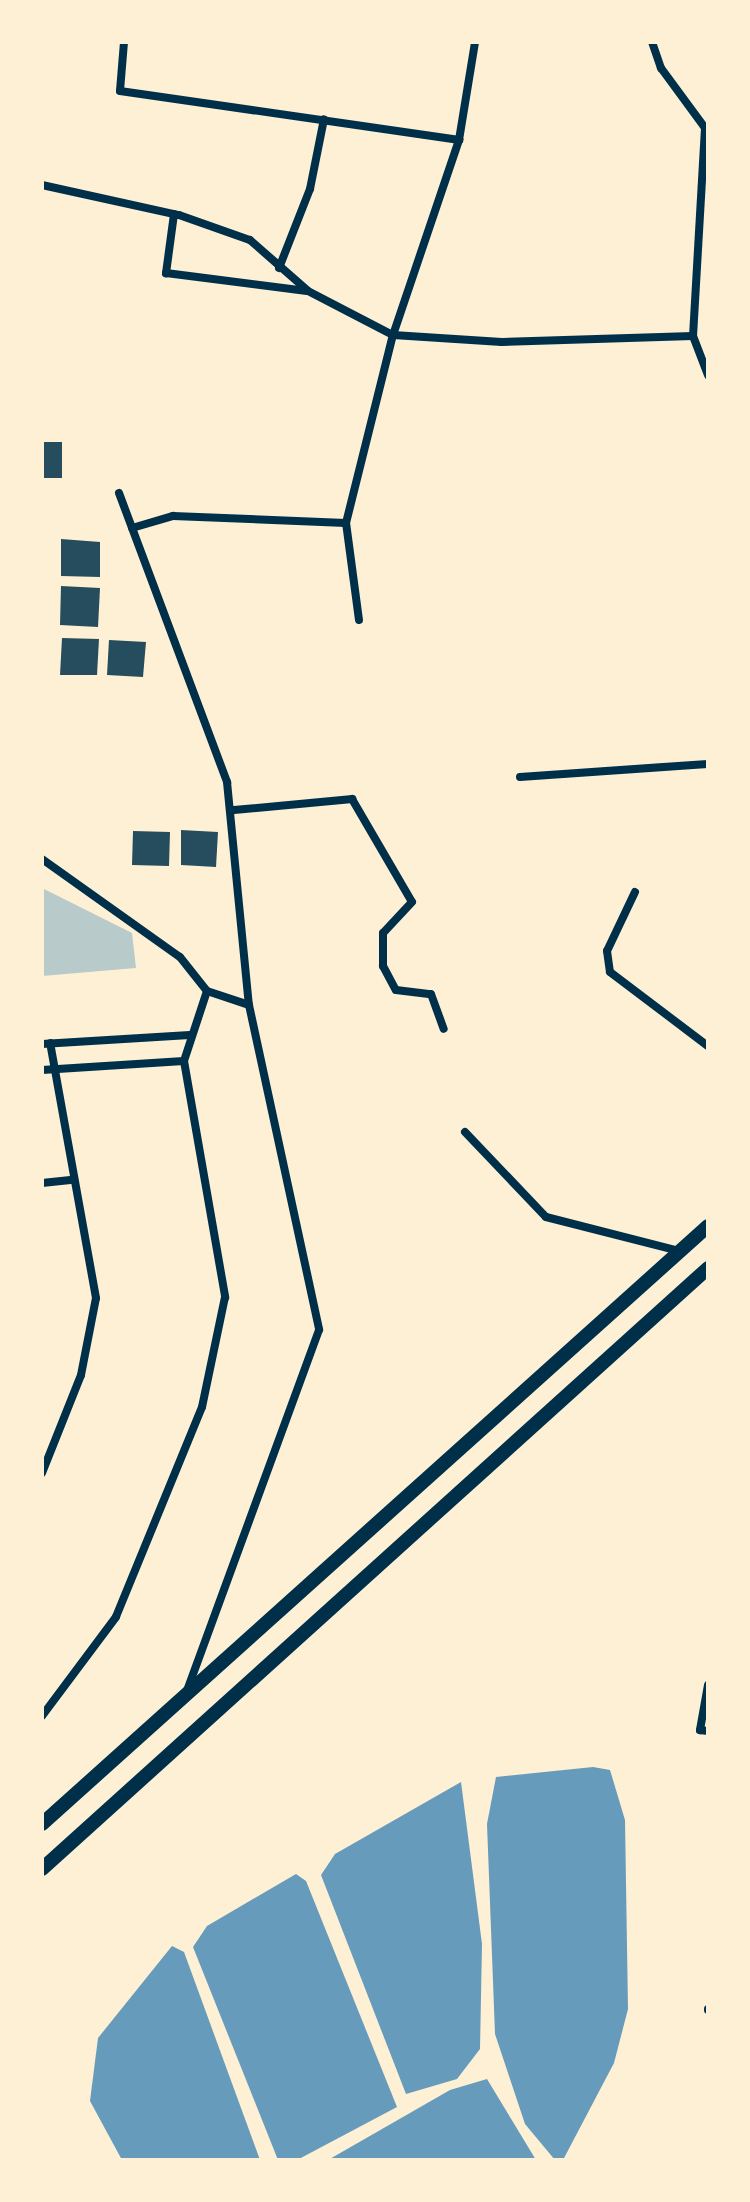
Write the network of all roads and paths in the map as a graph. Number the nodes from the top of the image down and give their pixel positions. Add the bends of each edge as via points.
1 (124, 42) edge
2 (475, 42) edge
3 (652, 42) edge
4 (324, 119) junction
5 (459, 140) junction
6 (42, 185) edge
7 (174, 214) junction
8 (705, 250) edge
9 (279, 268) junction
10 (308, 291) junction
11 (393, 335) junction
12 (693, 336) junction
13 (708, 375) edge
14 (119, 493) dead end
15 (346, 523) junction
16 (132, 528) junction
17 (359, 620) dead end
18 (708, 764) edge
19 (520, 777) dead end
20 (234, 810) junction
21 (42, 859) edge
22 (635, 892) dead end
23 (207, 991) junction
24 (249, 1005) junction
25 (444, 1029) dead end
26 (190, 1035) junction
27 (46, 1044) edge
28 (708, 1046) edge
29 (184, 1061) junction
30 (56, 1068) junction
31 (42, 1070) edge
32 (465, 1132) dead end
33 (73, 1180) junction
34 (42, 1183) edge
35 (708, 1226) edge
36 (679, 1251) junction
37 (708, 1268) edge
38 (45, 1458) edge
39 (42, 1473) edge
40 (708, 1685) edge
41 (187, 1690) junction
42 (42, 1716) edge
43 (708, 1731) edge
44 (42, 1824) edge
45 (42, 1869) edge

1 - 4 street via 118,90
2 - 5 street
3 - 8 street via 661,68 703,119
4 - 5 street
4 - 9 street via 310,189
5 - 11 street
6 - 7 street
7 - 9 street via 250,240
7 - 10 street via 166,273
8 - 12 street
9 - 10 street
10 - 11 street
11 - 12 street via 502,342
11 - 15 street
12 - 13 street
14 - 16 street
15 - 16 street via 173,516
15 - 17 street
16 - 20 street via 208,722
18 - 19 street
20 - 24 street
20 - 25 street via 352,799 412,902 383,933 383,966 396,990 431,994
21 - 23 street via 180,957
22 - 28 street via 607,951 610,972
23 - 24 street
23 - 26 street
24 - 41 street via 319,1330
26 - 27 street
26 - 29 street
27 - 30 street
29 - 30 street
29 - 42 street via 224,1277 218,1352 114,1620
30 - 31 street
30 - 33 street
32 - 36 street via 546,1217
33 - 34 street
33 - 38 street via 95,1311 81,1375
35 - 36 main road
36 - 41 main road
37 - 45 main road
38 - 39 street
40 - 43 street via 700,1730
41 - 44 main road

